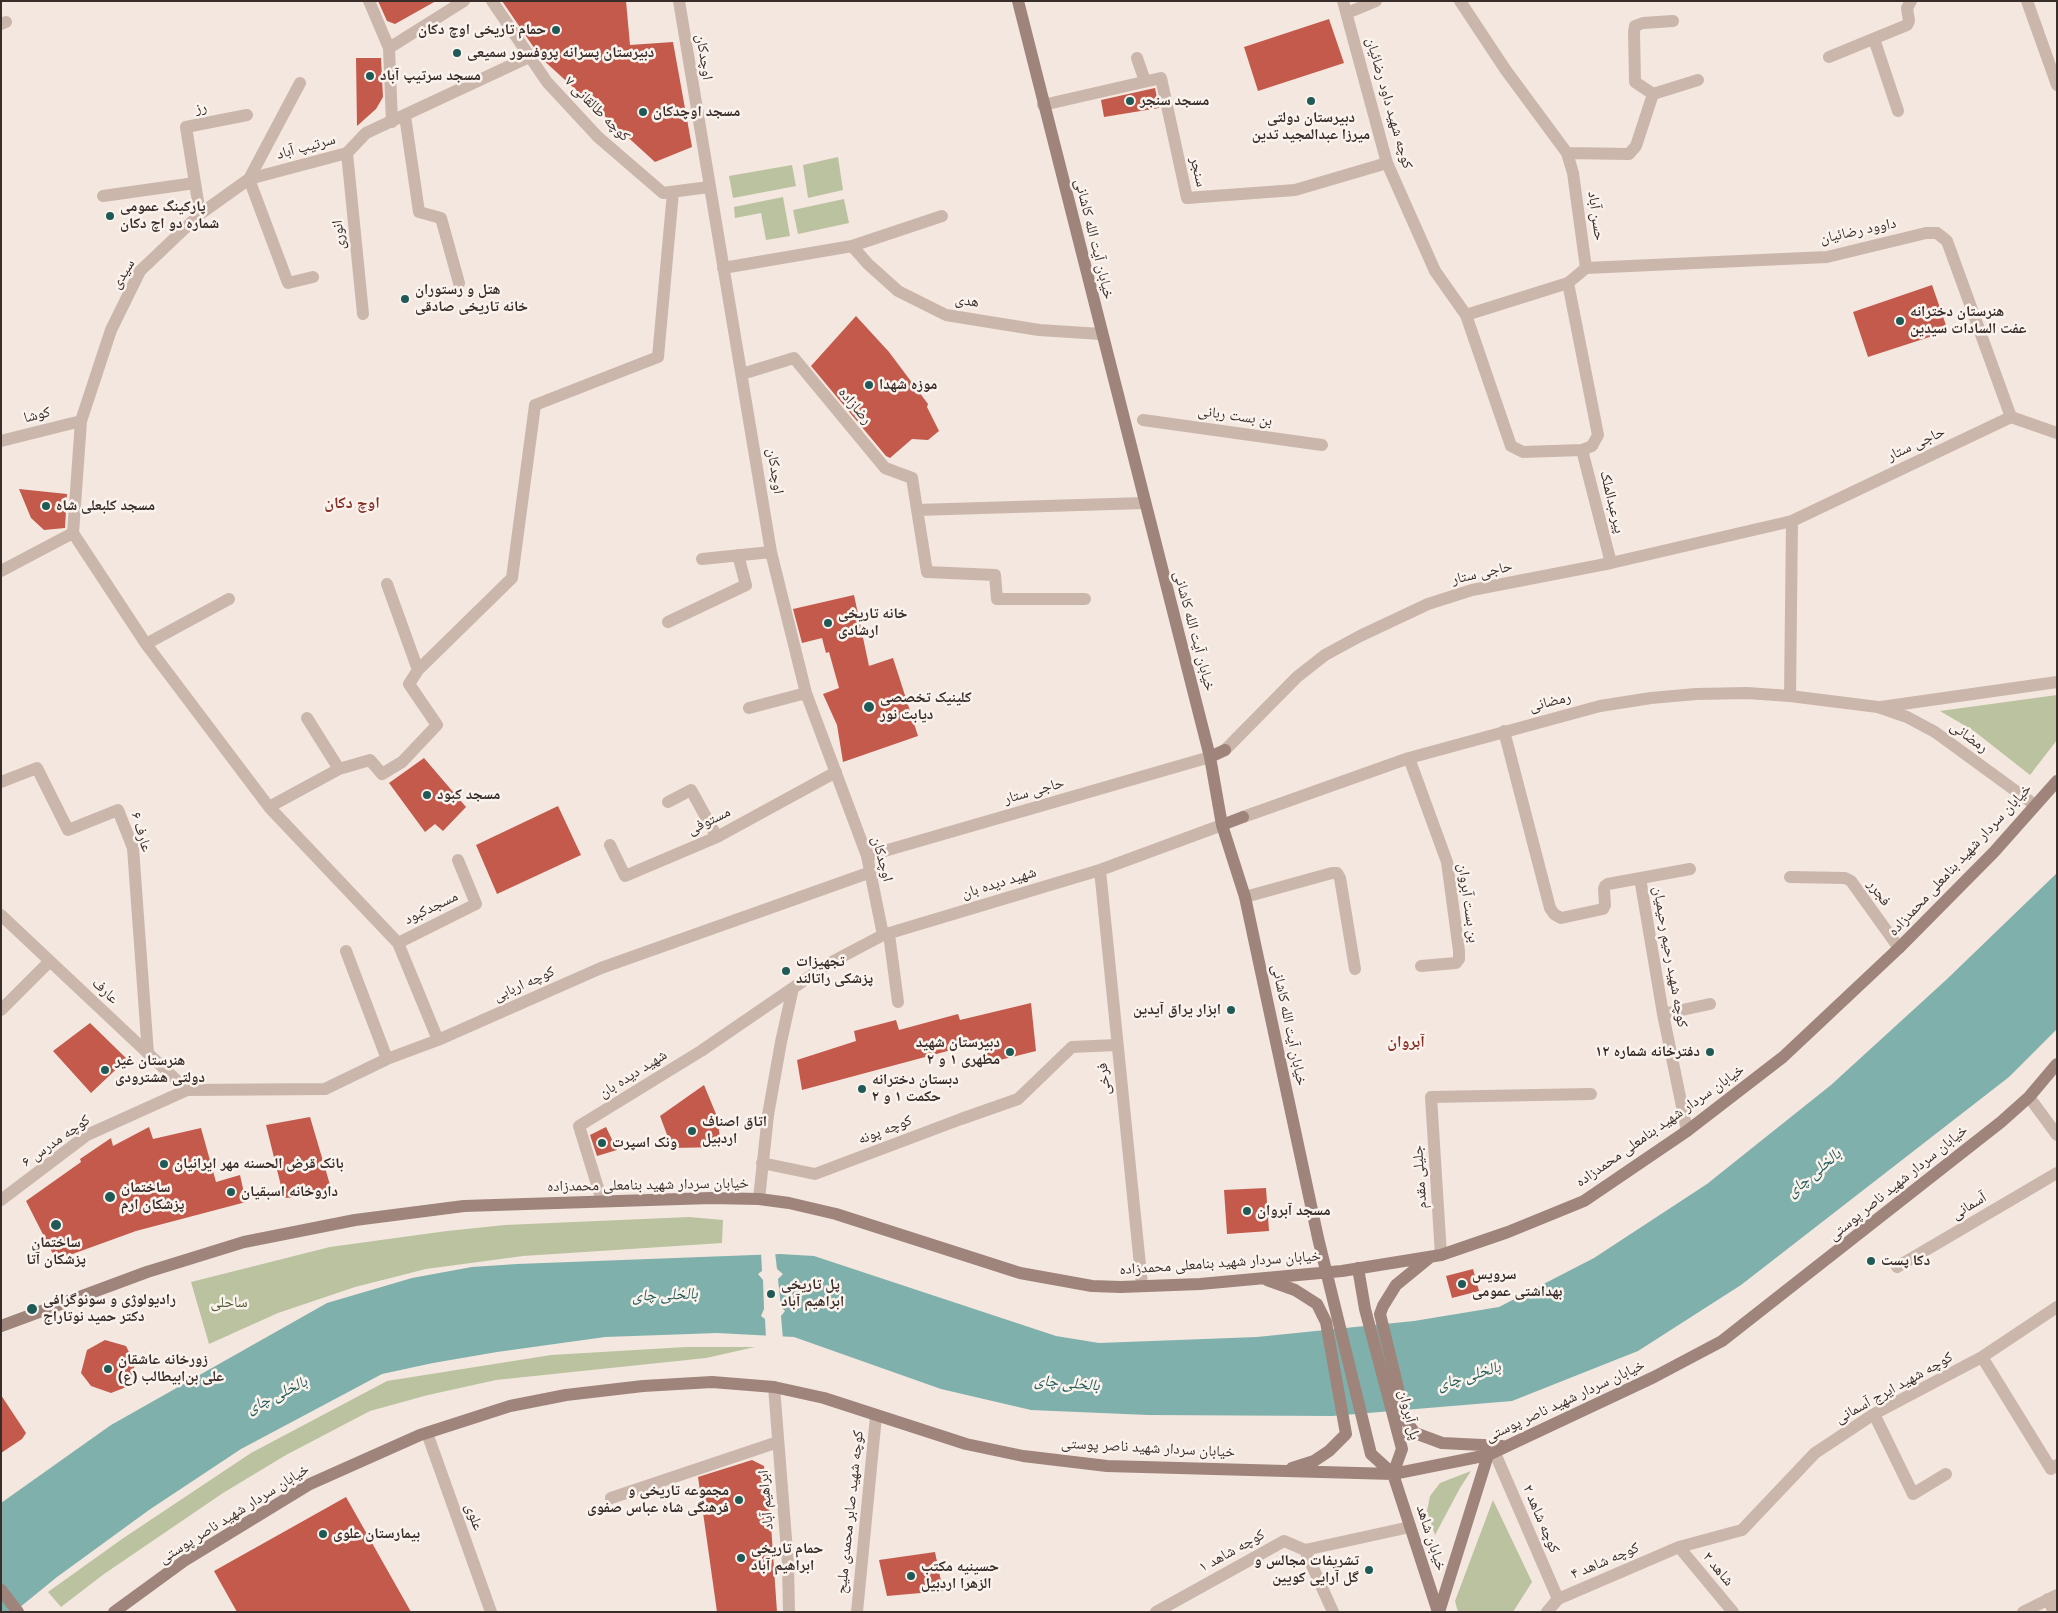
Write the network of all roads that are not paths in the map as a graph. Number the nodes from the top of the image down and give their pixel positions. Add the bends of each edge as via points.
1 (369, 1) edge
2 (464, 1) edge
3 (492, 1) edge
4 (679, 1) edge
5 (1018, 1) edge
6 (1376, 1) edge
7 (1460, 1) edge
8 (1911, 1) edge
9 (2028, 1) edge
10 (1345, 7) edge
11 (1673, 21) dead end
12 (1874, 39) junction
13 (389, 48) junction
14 (529, 56) junction
15 (1829, 57) dead end
16 (1137, 58) dead end
17 (1698, 80) dead end
18 (1145, 81) junction
19 (300, 83) dead end
20 (2057, 85) edge
21 (1653, 94) junction
22 (1043, 105) junction
23 (1898, 111) dead end
24 (248, 116) dead end
25 (405, 116) junction
26 (392, 122) junction
27 (1567, 153) junction
28 (347, 154) junction
29 (1387, 163) junction
30 (249, 179) junction
31 (195, 183) junction
32 (709, 187) junction
33 (673, 192) junction
34 (103, 196) dead end
35 (200, 214) junction
36 (942, 216) dead end
37 (852, 246) junction
38 (723, 268) junction
39 (1586, 268) junction
40 (313, 277) dead end
41 (459, 283) dead end
42 (1568, 283) junction
43 (364, 314) dead end
44 (1466, 314) junction
45 (1102, 334) junction
46 (742, 374) junction
47 (2011, 417) junction
48 (1143, 420) dead end
49 (81, 421) junction
50 (2057, 433) edge
51 (1, 441) edge
52 (1322, 445) dead end
53 (1582, 450) junction
54 (1144, 503) junction
55 (917, 510) junction
56 (1792, 520) junction
57 (74, 533) junction
58 (771, 552) junction
59 (738, 555) junction
60 (702, 559) dead end
61 (1610, 563) junction
62 (1, 571) edge
63 (387, 584) dead end
64 (229, 599) dead end
65 (1085, 599) dead end
66 (668, 622) dead end
67 (146, 644) junction
68 (418, 670) junction
69 (2057, 682) edge
70 (806, 693) junction
71 (1790, 696) junction
72 (1878, 707) junction
73 (749, 708) dead end
74 (307, 718) dead end
75 (1504, 731) junction
76 (1225, 750) joint
77 (1210, 757) junction
78 (1409, 758) junction
79 (339, 769) junction
80 (836, 772) junction
81 (2057, 781) edge
82 (1, 782) edge
83 (668, 802) dead end
84 (2035, 804) junction
85 (269, 807) junction
86 (1243, 817) joint
87 (1222, 824) junction
88 (718, 836) junction
89 (610, 845) dead end
90 (867, 856) junction
91 (458, 860) dead end
92 (1690, 869) dead end
93 (1100, 870) junction
94 (871, 872) junction
95 (1790, 877) dead end
96 (1640, 878) junction
97 (1245, 897) junction
98 (1, 915) edge
99 (886, 934) junction
100 (398, 943) junction
101 (1899, 948) junction
102 (346, 952) dead end
103 (50, 961) junction
104 (1421, 966) dead end
105 (1355, 969) dead end
106 (793, 988) junction
107 (898, 1002) dead end
108 (1710, 1004) dead end
109 (1, 1010) edge
110 (1663, 1014) junction
111 (438, 1040) junction
112 (1116, 1045) junction
113 (148, 1054) junction
114 (387, 1059) junction
115 (2057, 1064) edge
116 (187, 1090) junction
117 (1591, 1094) dead end
118 (2029, 1097) junction
119 (1686, 1131) junction
120 (2057, 1135) edge
121 (762, 1163) junction
122 (2057, 1173) edge
123 (759, 1199) junction
124 (1, 1200) edge
125 (602, 1201) junction
126 (1436, 1256) junction
127 (1897, 1267) dead end
128 (1358, 1268) junction
129 (1326, 1272) junction
130 (1262, 1279) junction
131 (1142, 1285) junction
132 (2057, 1307) edge
133 (1332, 1321) junction
134 (1, 1326) edge
135 (1982, 1357) junction
136 (774, 1387) junction
137 (1398, 1413) junction
138 (1874, 1414) junction
139 (876, 1416) junction
140 (427, 1433) junction
141 (778, 1442) junction
142 (1495, 1451) junction
143 (2057, 1465) edge
144 (1282, 1471) junction
145 (1392, 1474) junction
146 (1946, 1474) dead end
147 (611, 1498) dead end
148 (1410, 1527) junction
149 (1679, 1547) junction
150 (1305, 1550) junction
151 (1, 1590) edge
152 (2052, 1597) edge
153 (1558, 1599) junction
154 (1158, 1611) edge
155 (18, 1612) edge
156 (114, 1612) edge
157 (491, 1612) edge
158 (790, 1612) edge
159 (857, 1612) edge
160 (1333, 1612) edge
161 (1438, 1612) edge
162 (1548, 1612) edge
163 (1732, 1612) edge
164 (2023, 1612) edge
165 (2054, 1612) edge

1 - 13 street
2 - 13 street
3 - 14 street, کوچه طالقانی ۷
4 - 32 street, اوچدکان
5 - 22 main road, خیابان آیت الله کاشانی
6 - 10 street
7 - 27 street, حسن آباد
8 - 12 street via 1907,8 1907,25
9 - 20 street
10 - 29 street, کوچه شهید داود رضائیان
11 - 21 street via 1635,26 1635,82
12 - 15 street
12 - 23 street
13 - 26 street
14 - 25 street, سرتیپ آباد
14 - 33 street, کوچه طالقانی ۷ via 547,82 598,137 663,193
16 - 18 street
17 - 21 street
18 - 22 street
18 - 29 street, سنجر via 1160,78 1187,198 1295,190
19 - 30 street, سیدی
21 - 27 street via 1636,146 1629,154
22 - 45 main road, خیابان آیت الله کاشانی
24 - 31 street, رز via 186,127
25 - 26 street, سرتیپ آباد
25 - 41 street via 419,212 441,218
26 - 28 street, سرتیپ آباد via 366,133
27 - 39 street, حسن آباد via 1573,173
28 - 30 street, سرتیپ آباد
28 - 43 street, انوری
29 - 44 street, کوچه شهید داود رضائیان via 1435,271
30 - 35 street, سیدی
30 - 40 street via 288,283
31 - 34 street
31 - 35 street, رز
32 - 33 street
32 - 38 street, اوچدکان
33 - 68 street via 658,357 535,405 512,578
35 - 49 street, سیدی via 140,271 111,330
36 - 37 street
37 - 38 street
37 - 45 street, هدی via 898,291 946,315 1039,330
38 - 46 street, اوچدکان
39 - 42 street
39 - 47 street, داوود رضائیان via 1827,256 1937,233 1946,241
42 - 44 street
42 - 53 street via 1598,435 1592,446
44 - 53 street, کوچه شهید داود رضائیان via 1511,446 1523,452
45 - 54 main road, خیابان آیت الله کاشانی
46 - 55 street, رضازاده via 794,358 885,468 912,478
46 - 58 street, اوچدکان
47 - 50 street
47 - 56 street, حاجی ستار
48 - 52 street, بن بست ربانی
49 - 51 street, کوشا
49 - 57 street, سیدی
53 - 61 street, پیرعبدالملک
54 - 55 street
54 - 77 main road, خیابان آیت الله کاشانی
55 - 65 street, رضازاده via 927,572 995,575 997,599
56 - 61 street, حاجی ستار
56 - 71 street
57 - 62 street
57 - 67 street
58 - 59 street
58 - 70 street, اوچدکان
59 - 60 street
59 - 66 street via 746,586
61 - 76 street, حاجی ستار via 1472,590 1428,604 1360,636 1325,655 1297,677
63 - 68 street
64 - 67 street
67 - 85 street
68 - 79 street via 410,684 437,725 402,762 382,774 370,760
69 - 72 street, رمضانی
70 - 73 street
70 - 80 street, اوچدکان
71 - 72 street, رمضانی
71 - 75 street, رمضانی via 1730,693 1651,698 1600,706
72 - 84 street, رمضانی via 1935,732
74 - 79 street
75 - 78 street, رمضانی
75 - 96 street, کوچه شهید رحیم رحیمیان via 1554,914 1561,918 1599,912 1605,905 1605,886
76 - 77 main road
77 - 87 main road, خیابان آیت الله کاشانی
77 - 90 street, حاجی ستار
78 - 86 street, رمضانی
78 - 104 street, بن بست آبروان via 1447,862 1459,951 1456,963
79 - 85 street
80 - 88 street, مستوفی
80 - 90 street, اوچدکان
81 - 84 main road, خیابان سردار شهید بنامعلی محمدزاده
82 - 113 street, عارف ۶ via 37,768 68,830 118,810 132,848
83 - 88 street via 691,790
84 - 101 main road, خیابان سردار شهید بنامعلی محمدزاده via 1994,852
85 - 100 street
86 - 87 main road
87 - 93 street, شهید دیده بان
87 - 97 main road, خیابان آیت الله کاشانی
88 - 89 street, مستوفی via 625,876
90 - 94 street, اوچدکان
91 - 100 street, مسجدکبود via 476,904
92 - 96 street
93 - 99 street, شهید دیده بان
93 - 112 street, فرخی
94 - 99 street, اوچدکان
94 - 111 street, کوچه اربابی via 601,968
95 - 101 street, فجرر via 1845,878 1851,881
96 - 110 street, کوچه شهید رحیم رحیمیان
97 - 105 street via 1337,873
97 - 129 main road, خیابان آیت الله کاشانی
98 - 103 street, عارف
99 - 106 street, شهید دیده بان via 828,964
99 - 107 street, اوچدکان
100 - 111 street, مسجدکبود
101 - 119 main road, خیابان سردار شهید بنامعلی محمدزاده via 1783,1057
102 - 114 street
103 - 109 street
103 - 113 street, عارف
106 - 121 street
106 - 125 street, شهید دیده بان via 701,1051 579,1126
108 - 110 street
110 - 119 street, کوچه شهید رحیم رحیمیان
111 - 114 street, کوچه اربابی
112 - 121 street, کوچه پونه via 1072,1047 1018,1100 815,1174
112 - 131 street, فرخی
113 - 116 street, عارف
114 - 116 street, کوچه اربابی via 325,1089
115 - 118 main road, خیابان سردار شهید ناصر پوستی
116 - 124 street, کوچه مدرس ۶ via 87,1136
117 - 126 street, جلیلی مقدم via 1431,1097
118 - 120 street
118 - 142 main road, خیابان سردار شهید ناصر پوستی via 1722,1342
119 - 126 main road, خیابان سردار شهید بنامعلی محمدزاده via 1584,1201 1508,1232
121 - 123 street
122 - 127 street, آسمانی
123 - 125 main road, خیابان سردار شهید بنامعلی محمدزاده
123 - 131 main road, خیابان سردار شهید بنامعلی محمدزاده via 836,1214 1020,1273 1092,1286
125 - 134 main road, خیابان سردار شهید بنامعلی محمدزاده via 464,1206 355,1220 244,1242 147,1272
126 - 128 main road, خیابان سردار شهید بنامعلی محمدزاده
126 - 137 main road via 1396,1285 1380,1314
128 - 129 main road, خیابان سردار شهید بنامعلی محمدزاده
128 - 137 main road, پل آبروان via 1367,1315
129 - 130 main road, خیابان سردار شهید بنامعلی محمدزاده
129 - 133 main road
130 - 131 main road, خیابان سردار شهید بنامعلی محمدزاده
130 - 133 main road via 1295,1290 1317,1304
132 - 135 street, کوچه شهید ایرج آسمانی
133 - 144 main road via 1346,1434 1314,1461
133 - 145 main road via 1371,1454
135 - 138 street, کوچه شهید ایرج آسمانی
135 - 143 street via 2051,1469
136 - 139 main road, خیابان سردار شهید ناصر پوستی via 824,1398
136 - 140 main road, خیابان سردار شهید ناصر پوستی via 712,1382 566,1395 510,1406
136 - 141 street, ابراهیم آباد
137 - 142 main road via 1415,1433 1442,1443
137 - 145 main road, پل آبروان via 1402,1449
138 - 146 street via 1913,1494
138 - 149 street, کوچه شهید ایرج آسمانی via 1815,1453 1742,1530
139 - 144 main road, خیابان سردار شهید ناصر پوستی via 966,1444 1023,1456 1107,1466
139 - 159 street, کوچه شهید صابر محمدی ملیح
140 - 156 main road, خیابان سردار شهید ناصر پوستی via 310,1484 184,1561
140 - 157 street, علوی
141 - 147 street
141 - 158 street, ابراهیم آباد
142 - 145 main road, خیابان سردار شهید ناصر پوستی
142 - 153 street, کوچه شاهد ۲
142 - 161 main road
144 - 145 main road, خیابان سردار شهید ناصر پوستی
145 - 148 main road, خیابان شاهد
148 - 150 street
148 - 161 main road, خیابان شاهد
149 - 153 street, کوچه شاهد ۴
149 - 163 street, شاهد ۲
150 - 154 street, کوچه شاهد ۱ via 1284,1541
150 - 160 street
151 - 155 main road
152 - 164 street
152 - 165 street
153 - 162 street, کوچه شاهد ۴

